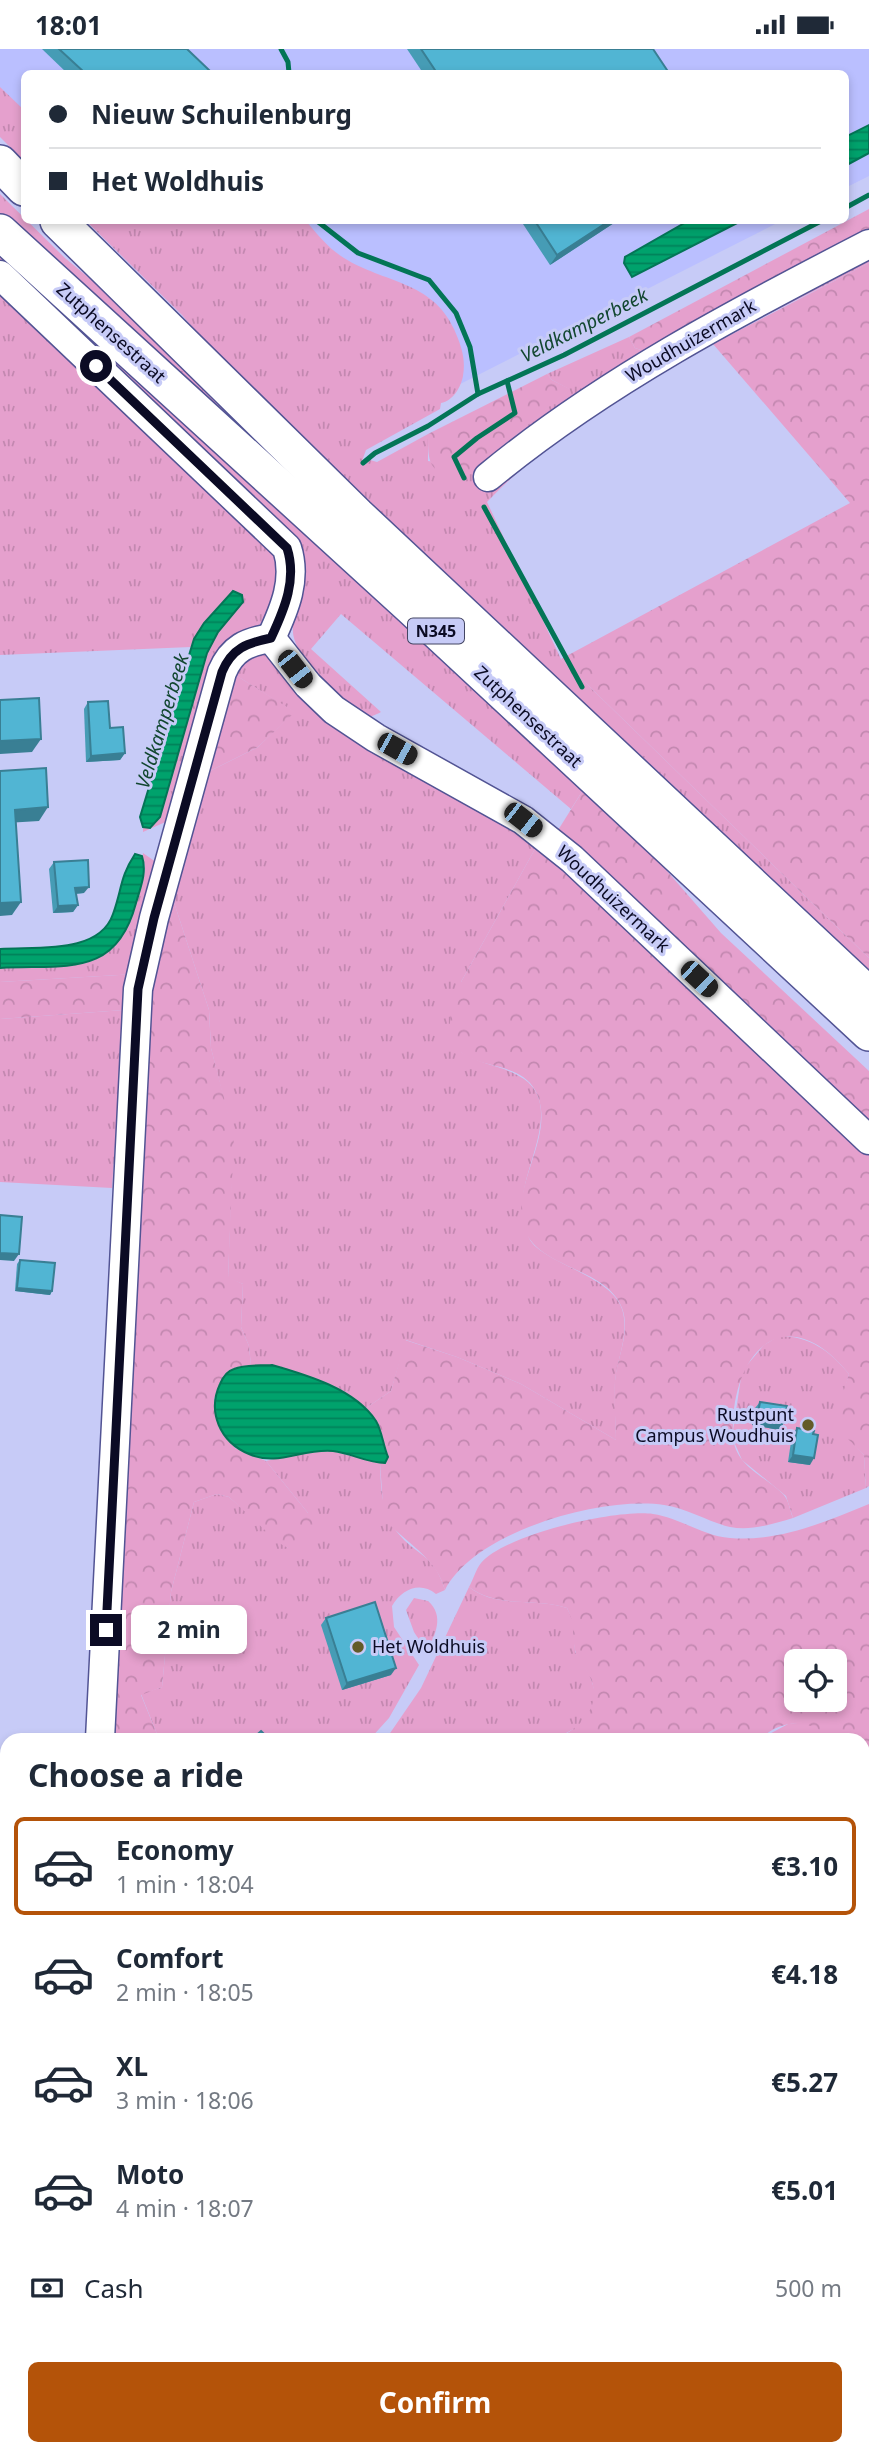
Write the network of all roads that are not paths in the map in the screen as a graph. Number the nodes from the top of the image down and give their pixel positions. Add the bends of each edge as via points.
1 (0, 163) edge
2 (21, 185) edge
3 (61, 224) edge
4 (0, 232) edge
5 (869, 244) edge
6 (0, 275) edge
7 (488, 477) dead end
8 (271, 638) junction
9 (869, 995) edge
10 (869, 1033) edge
11 (869, 1140) edge
12 (100, 1733) edge

1 - 2 main road
3 - 9 main road, Zutphensestraat / N345 via 357,515
4 - 10 main road, Zutphensestraat / N345
5 - 7 street, Woudhuizermark via 584,404
6 - 8 street via 287,548 293,567 291,585
8 - 11 street, Woudhuizermark via 334,710 523,820 572,859
8 - 12 street via 237,648 222,672 138,989

